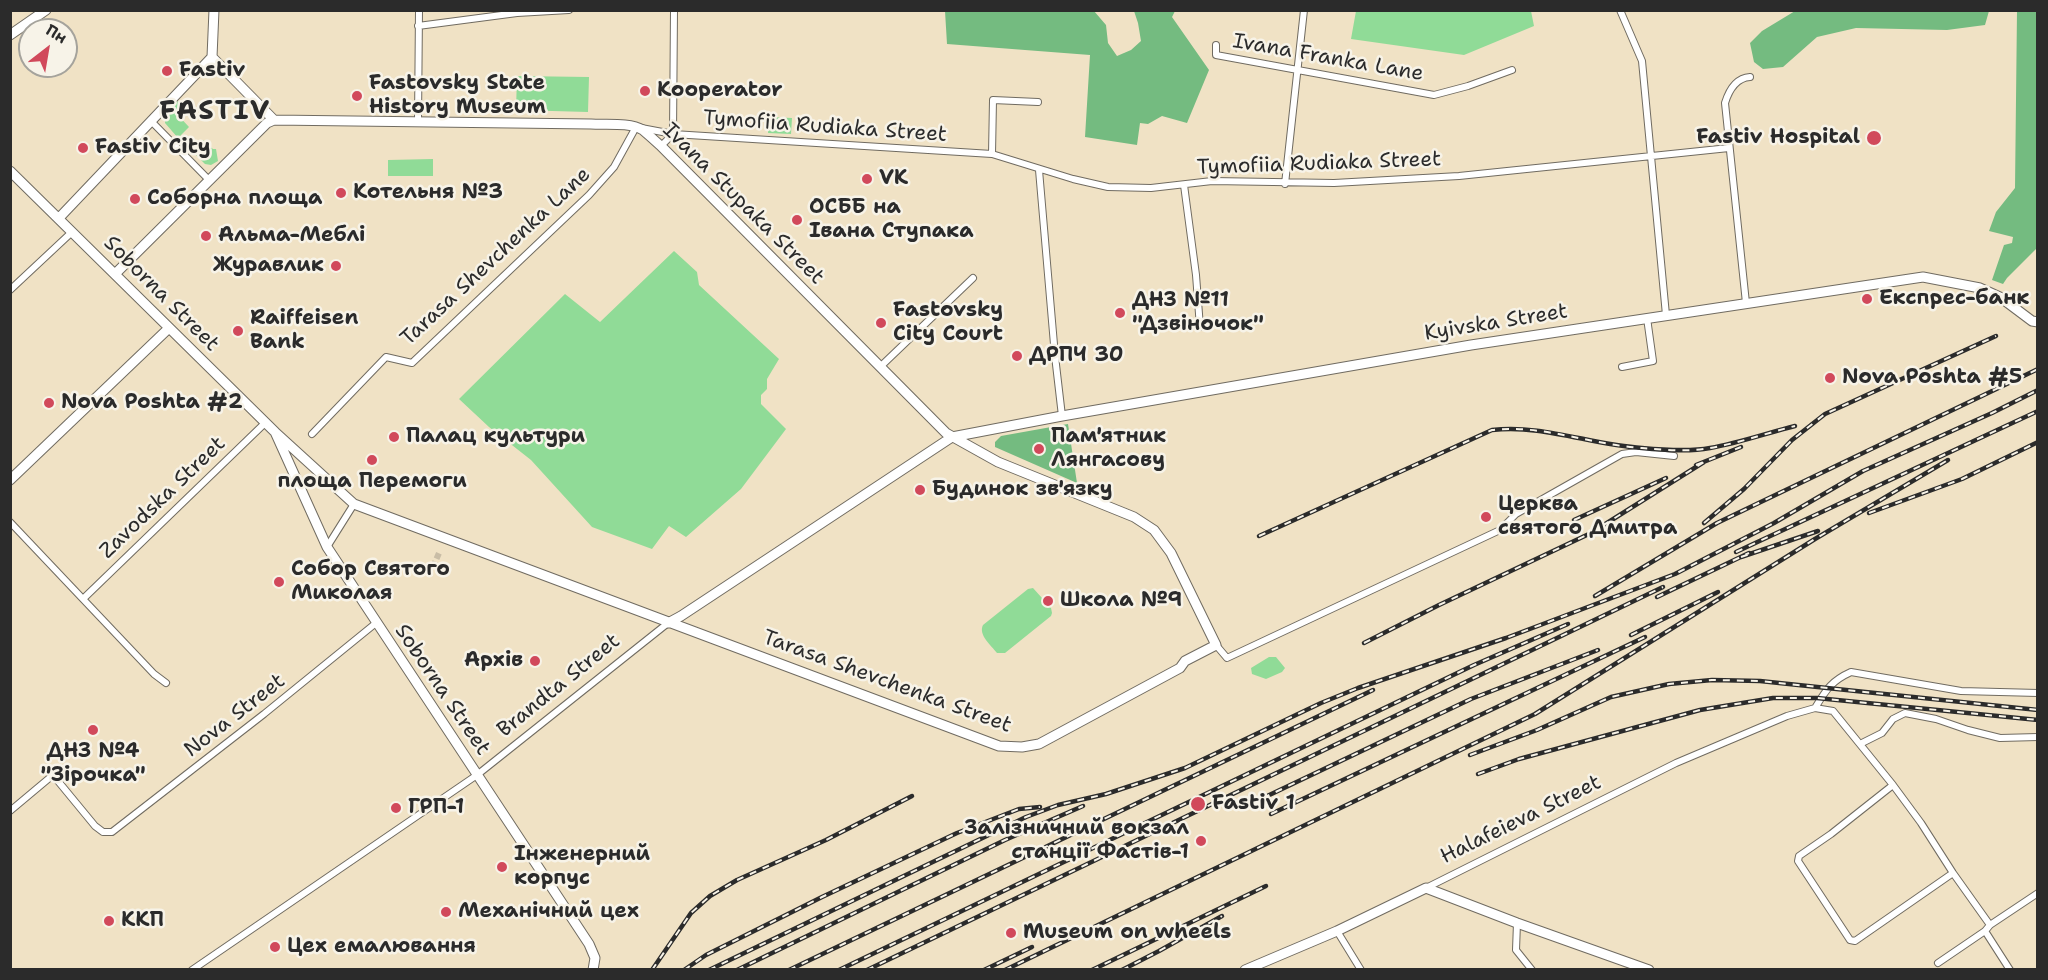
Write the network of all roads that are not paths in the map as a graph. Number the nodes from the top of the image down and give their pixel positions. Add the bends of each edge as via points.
1 (46, 10) edge
2 (214, 10) edge
3 (419, 10) edge
4 (569, 10) edge
5 (674, 10) edge
6 (1304, 10) edge
7 (1620, 10) edge
8 (418, 26) junction
9 (10, 35) edge
10 (1216, 45) dead end
11 (212, 57) junction
12 (1297, 70) junction
13 (1512, 70) dead end
14 (1750, 77) dead end
15 (1038, 102) dead end
16 (274, 120) junction
17 (150, 121) junction
18 (418, 122) junction
19 (636, 127) junction
20 (673, 134) junction
21 (661, 146) junction
22 (1729, 148) junction
23 (992, 154) junction
24 (1650, 155) junction
25 (1039, 170) junction
26 (10, 171) edge
27 (209, 180) junction
28 (1285, 184) junction
29 (1184, 185) junction
30 (59, 218) junction
31 (72, 232) junction
32 (115, 274) junction
33 (973, 278) dead end
34 (10, 290) edge
35 (1746, 303) junction
36 (1666, 315) junction
37 (1647, 318) junction
38 (2037, 322) edge
39 (1200, 327) dead end
40 (169, 328) junction
41 (880, 367) junction
42 (1622, 367) dead end
43 (1062, 416) junction
44 (265, 423) junction
45 (274, 432) junction
46 (312, 434) dead end
47 (952, 437) junction
48 (1674, 456) dead end
49 (10, 480) edge
50 (354, 504) junction
51 (10, 522) edge
52 (327, 548) junction
53 (84, 598) junction
54 (668, 622) junction
55 (376, 623) junction
56 (1216, 645) junction
57 (166, 683) dead end
58 (2037, 693) edge
59 (1815, 708) junction
60 (2037, 737) edge
61 (1860, 744) junction
62 (477, 775) junction
63 (1893, 785) junction
64 (10, 811) edge
65 (1953, 873) junction
66 (1426, 888) junction
67 (2037, 893) edge
68 (1517, 923) junction
69 (1990, 925) junction
70 (1985, 931) junction
71 (1337, 932) junction
72 (1938, 963) dead end
73 (192, 969) edge
74 (593, 969) edge
75 (1245, 969) edge
76 (1361, 969) edge
77 (1532, 969) edge
78 (1649, 969) edge
79 (2010, 969) edge

1 - 9 main road
2 - 11 main road
3 - 8 street
4 - 8 street
5 - 20 street
6 - 12 street
7 - 24 street via 1642,61
8 - 18 street
10 - 12 street, Ivana Franka Lane via 1216,55
11 - 16 main road
11 - 17 main road
12 - 13 street, Ivana Franka Lane via 1434,95
12 - 28 street
14 - 22 street via 1742,78 1730,90 1725,103
15 - 23 street via 993,100
16 - 18 main road, Ivana Stupaka Street
16 - 27 main road
17 - 27 street
17 - 30 main road
18 - 19 main road, Ivana Stupaka Street
19 - 20 street
19 - 21 main road, Ivana Stupaka Street
19 - 46 street, Tarasa Shevchenka Lane via 614,167 577,208 412,363 386,357
20 - 21 street, Tymofiia Rudiaka Street
20 - 23 street, Tymofiia Rudiaka Street
21 - 41 main road, Ivana Stupaka Street
22 - 24 street, Tymofiia Rudiaka Street
22 - 35 street
23 - 25 street, Tymofiia Rudiaka Street
24 - 28 street, Tymofiia Rudiaka Street via 1459,176
24 - 36 street
25 - 29 street, Tymofiia Rudiaka Street via 1108,187
25 - 43 street
26 - 30 main road, Soborna Street
27 - 32 main road
28 - 29 street, Tymofiia Rudiaka Street
29 - 39 street
30 - 31 main road, Soborna Street
31 - 32 main road, Soborna Street
31 - 34 street
32 - 40 main road, Soborna Street
33 - 41 street
35 - 36 main road, Kyivska Street
35 - 38 main road, Kyivska Street via 1923,277 1980,288
36 - 37 main road, Kyivska Street
37 - 42 street via 1653,361
37 - 43 main road, Kyivska Street
40 - 44 main road, Soborna Street
40 - 49 main road
41 - 47 main road, Ivana Stupaka Street
43 - 47 main road, Kyivska Street
44 - 45 main road, Soborna Street
44 - 53 street, Zavodska Street
45 - 50 main road
45 - 52 main road, Soborna Street
47 - 54 main road, Brandta Street
47 - 56 main road, Ivana Stupaka Street via 998,462 1134,517 1154,531 1172,553
48 - 56 street via 1622,454 1516,514 1500,530 1227,658
50 - 52 street
50 - 54 main road, Tarasa Shevchenka Street
51 - 53 street
52 - 55 main road, Soborna Street
53 - 57 street
54 - 56 main road, Tarasa Shevchenka Street via 999,746 1022,747 1039,744
54 - 62 street, Brandta Street
55 - 62 main road, Soborna Street
55 - 64 street, Nova Street via 112,832 95,826 53,775
58 - 59 street via 1961,691 1851,672 1827,688
59 - 61 street via 1833,711
59 - 66 street, Halafeieva Street via 1787,716 1676,764
60 - 61 street via 2000,738 1905,713 1893,718 1882,733
61 - 63 street
62 - 73 street, Brandta Street
62 - 74 main road, Soborna Street via 589,944 595,958
63 - 65 street
63 - 65 street via 1799,856 1798,861 1850,940 1855,941
65 - 69 street
66 - 68 main road
66 - 71 main road, Halafeieva Street
67 - 69 street
68 - 77 street via 1516,950
68 - 78 main road
69 - 70 street
70 - 72 street
70 - 79 street
71 - 75 main road, Halafeieva Street
71 - 76 street

